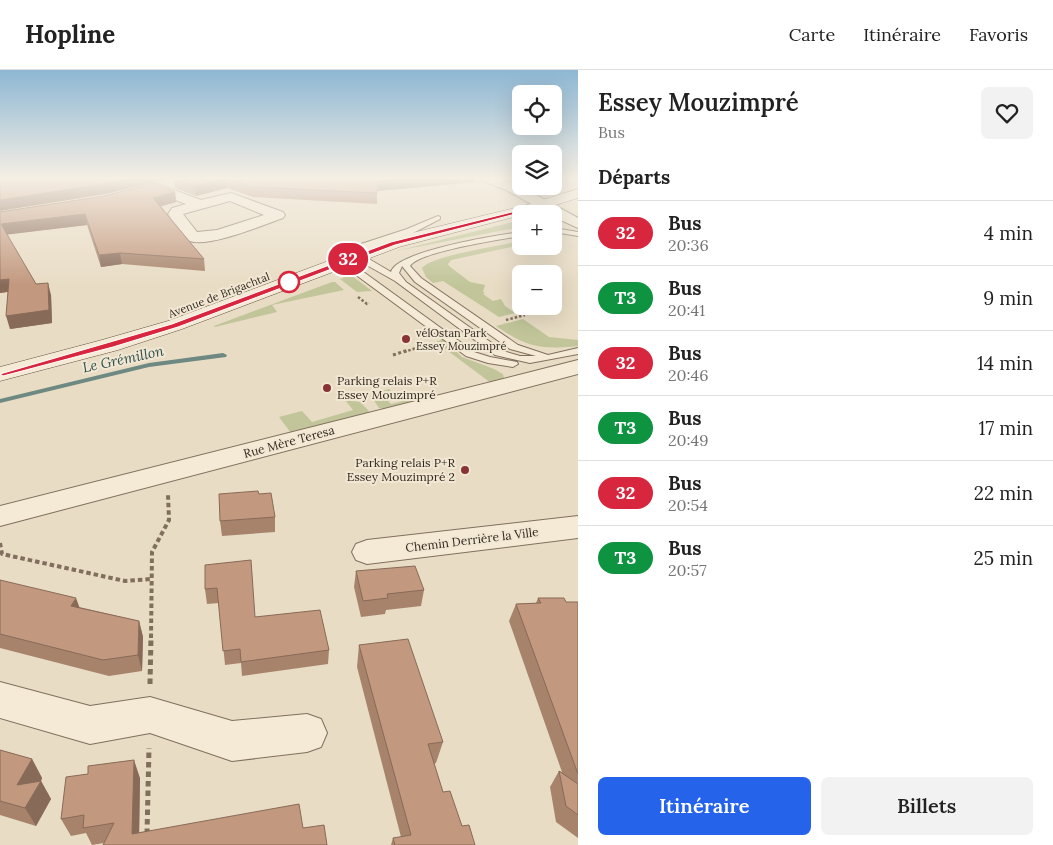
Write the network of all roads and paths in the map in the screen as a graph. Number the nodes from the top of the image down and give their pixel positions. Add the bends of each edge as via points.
1 (175, 214) edge
2 (276, 214) edge
3 (451, 214) edge
4 (512, 215) edge
5 (438, 218) junction
6 (562, 220) edge
7 (562, 222) edge
8 (578, 224) edge
9 (562, 231) edge
10 (578, 233) edge
11 (512, 236) edge
12 (354, 255) junction
13 (420, 255) junction
14 (398, 279) junction
15 (433, 344) dead end
16 (393, 355) dead end
17 (0, 362) edge
18 (573, 364) edge
19 (534, 370) junction
20 (0, 374) edge
21 (167, 473) junction
22 (0, 516) edge
23 (578, 527) edge
24 (0, 543) edge
25 (367, 552) dead end
26 (151, 579) junction
27 (0, 700) edge
28 (150, 715) junction
29 (307, 732) dead end
30 (147, 837) edge

1 - 2 street via 193,237 219,235
3 - 5 main road, Avenue de Brigachtal
4 - 12 main road, Avenue de Brigachtal
5 - 12 lane via 361,247
5 - 17 main road, Avenue de Brigachtal via 345,247 184,310
6 - 8 street
7 - 10 street
9 - 10 lane
11 - 13 lane
12 - 14 lane
12 - 19 lane via 355,270 470,354 488,360 525,364
12 - 20 main road, Avenue de Brigachtal via 175,325
13 - 14 lane via 396,266
13 - 18 lane via 406,263 418,280 514,347
14 - 19 lane via 499,353
15 - 16 path
18 - 19 street, Rue Mère Teresa
19 - 21 street, Rue Mère Teresa
21 - 22 street, Rue Mère Teresa
21 - 26 path via 169,520 152,552
23 - 25 street, Chemin Derrière la Ville
24 - 26 path via 2,554 125,581
26 - 28 path
27 - 28 street via 90,725
28 - 29 street via 232,741
28 - 30 path

